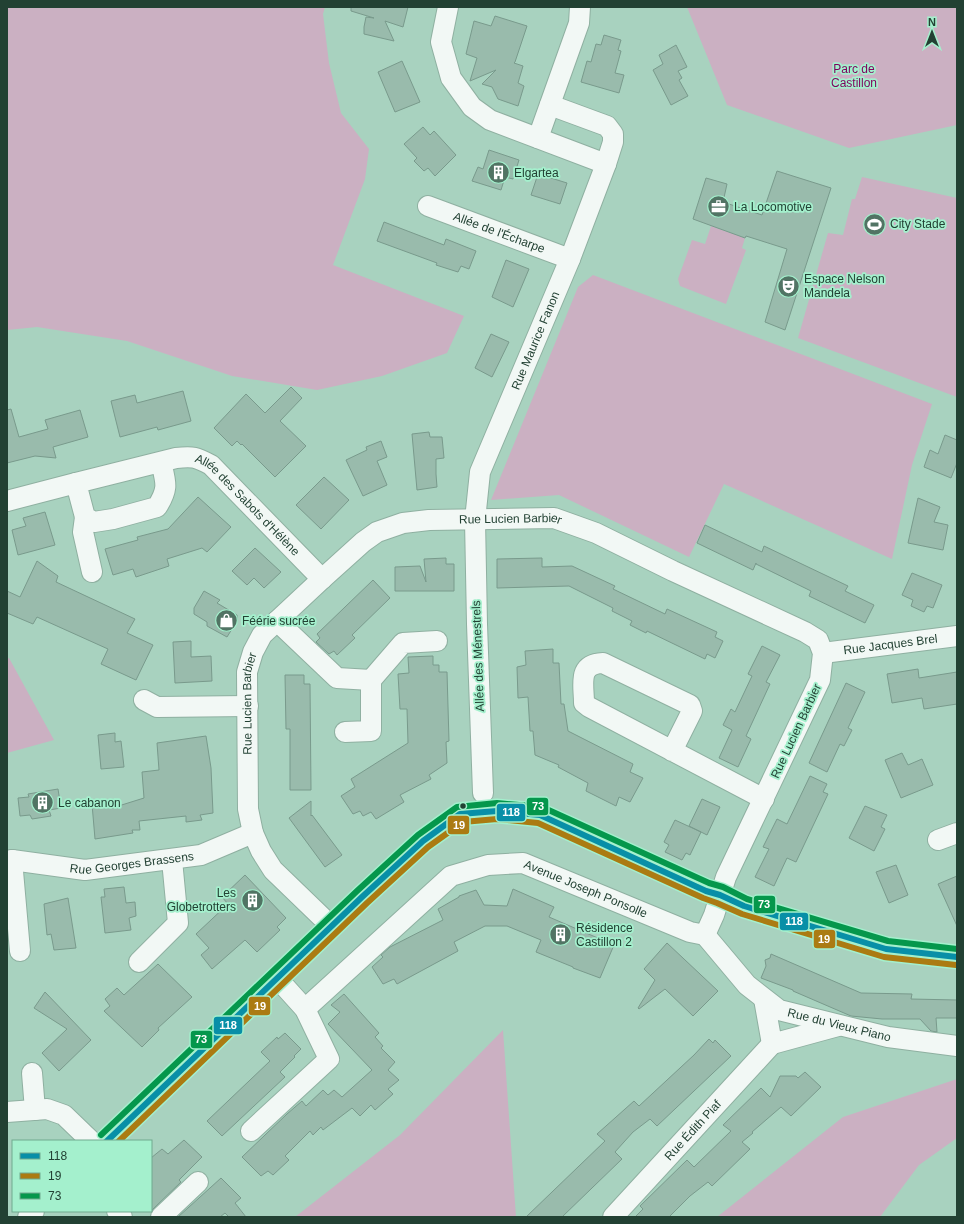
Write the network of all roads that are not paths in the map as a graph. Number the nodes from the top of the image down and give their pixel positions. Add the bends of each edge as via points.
1 (448, 7) edge
2 (580, 7) edge
3 (550, 105) junction
4 (538, 138) junction
5 (606, 164) junction
6 (428, 206) dead end
7 (570, 259) junction
8 (161, 462) junction
9 (76, 483) junction
10 (7, 501) edge
11 (85, 517) junction
12 (475, 520) junction
13 (92, 572) dead end
14 (322, 579) junction
15 (277, 622) junction
16 (957, 636) edge
17 (437, 641) dead end
18 (823, 653) junction
19 (371, 680) junction
20 (144, 700) dead end
21 (248, 706) junction
22 (345, 732) dead end
23 (672, 751) junction
24 (483, 793) dead end
25 (764, 799) junction
26 (253, 833) junction
27 (957, 833) edge
28 (938, 840) dead end
29 (10, 860) edge
30 (172, 860) junction
31 (720, 895) junction
32 (332, 926) junction
33 (705, 935) junction
34 (20, 951) dead end
35 (957, 957) edge
36 (139, 962) dead end
37 (277, 978) junction
38 (764, 999) junction
39 (305, 1009) junction
40 (839, 1025) junction
41 (772, 1044) junction
42 (957, 1046) edge
43 (32, 1073) dead end
44 (35, 1110) junction
45 (7, 1112) edge
46 (251, 1131) dead end
47 (90, 1140) edge
48 (108, 1140) edge
49 (198, 1182) dead end
50 (161, 1217) edge
51 (613, 1217) edge

1 - 4 street via 441,42 452,78 472,107 490,120
2 - 3 street via 579,23
3 - 4 street
3 - 5 street, Rue Maurice Fanon via 607,126 613,134 613,142
4 - 5 street
5 - 7 street, Rue Maurice Fanon
6 - 7 street, Allée de l'Écharpe
7 - 12 street, Rue Maurice Fanon via 480,472
8 - 9 street, Allée des Sabots d'Hélène
8 - 11 street via 166,483 164,496 157,507 94,522
8 - 14 street, Allée des Sabots d'Hélène via 189,456 211,465
9 - 10 street, Allée des Sabots d'Hélène
9 - 11 street
11 - 13 street via 83,532
12 - 14 street, Rue Lucien Barbier via 403,523 378,532
12 - 18 street, Rue Lucien Barbier via 554,518 596,533 805,632 818,640
12 - 24 street, Allée des Ménestrels
14 - 15 street, Rue Lucien Barbier
15 - 19 street via 337,678
15 - 21 street, Rue Lucien Barbier via 262,635 253,652 247,672
16 - 18 street, Rue Jacques Brel
17 - 19 street via 403,643
18 - 25 street, Rue Lucien Barbier via 820,680
19 - 22 street via 371,731
20 - 21 street via 157,707
21 - 26 street, Rue Lucien Barbier via 248,809
23 - 23 street via 584,703 583,675 586,668 603,663 690,705 692,711
23 - 25 street
25 - 31 street, Rue Lucien Barbier via 726,877
26 - 30 street, Rue Georges Brassens via 201,855
26 - 32 street, Rue Lucien Barbier via 273,870
27 - 28 street
29 - 30 street, Rue Georges Brassens via 85,870
29 - 34 street
30 - 36 street via 178,924
31 - 32 street via 706,891 540,815 497,811 460,814 423,841
31 - 33 street
31 - 35 street via 744,906 886,948
32 - 37 street
33 - 38 street, Rue du Vieux Piano via 747,985
33 - 39 street, Avenue Joseph Ponsolle via 690,932 523,863 488,865 451,876
37 - 39 street
37 - 48 street
38 - 40 street, Rue du Vieux Piano via 779,1010
38 - 41 street
39 - 46 street via 329,1059
40 - 41 street
40 - 42 street, Rue du Vieux Piano via 888,1037
41 - 51 street, Rue Édith Piaf
43 - 44 street
44 - 45 street
44 - 47 street via 47,1109 64,1115
49 - 50 street

